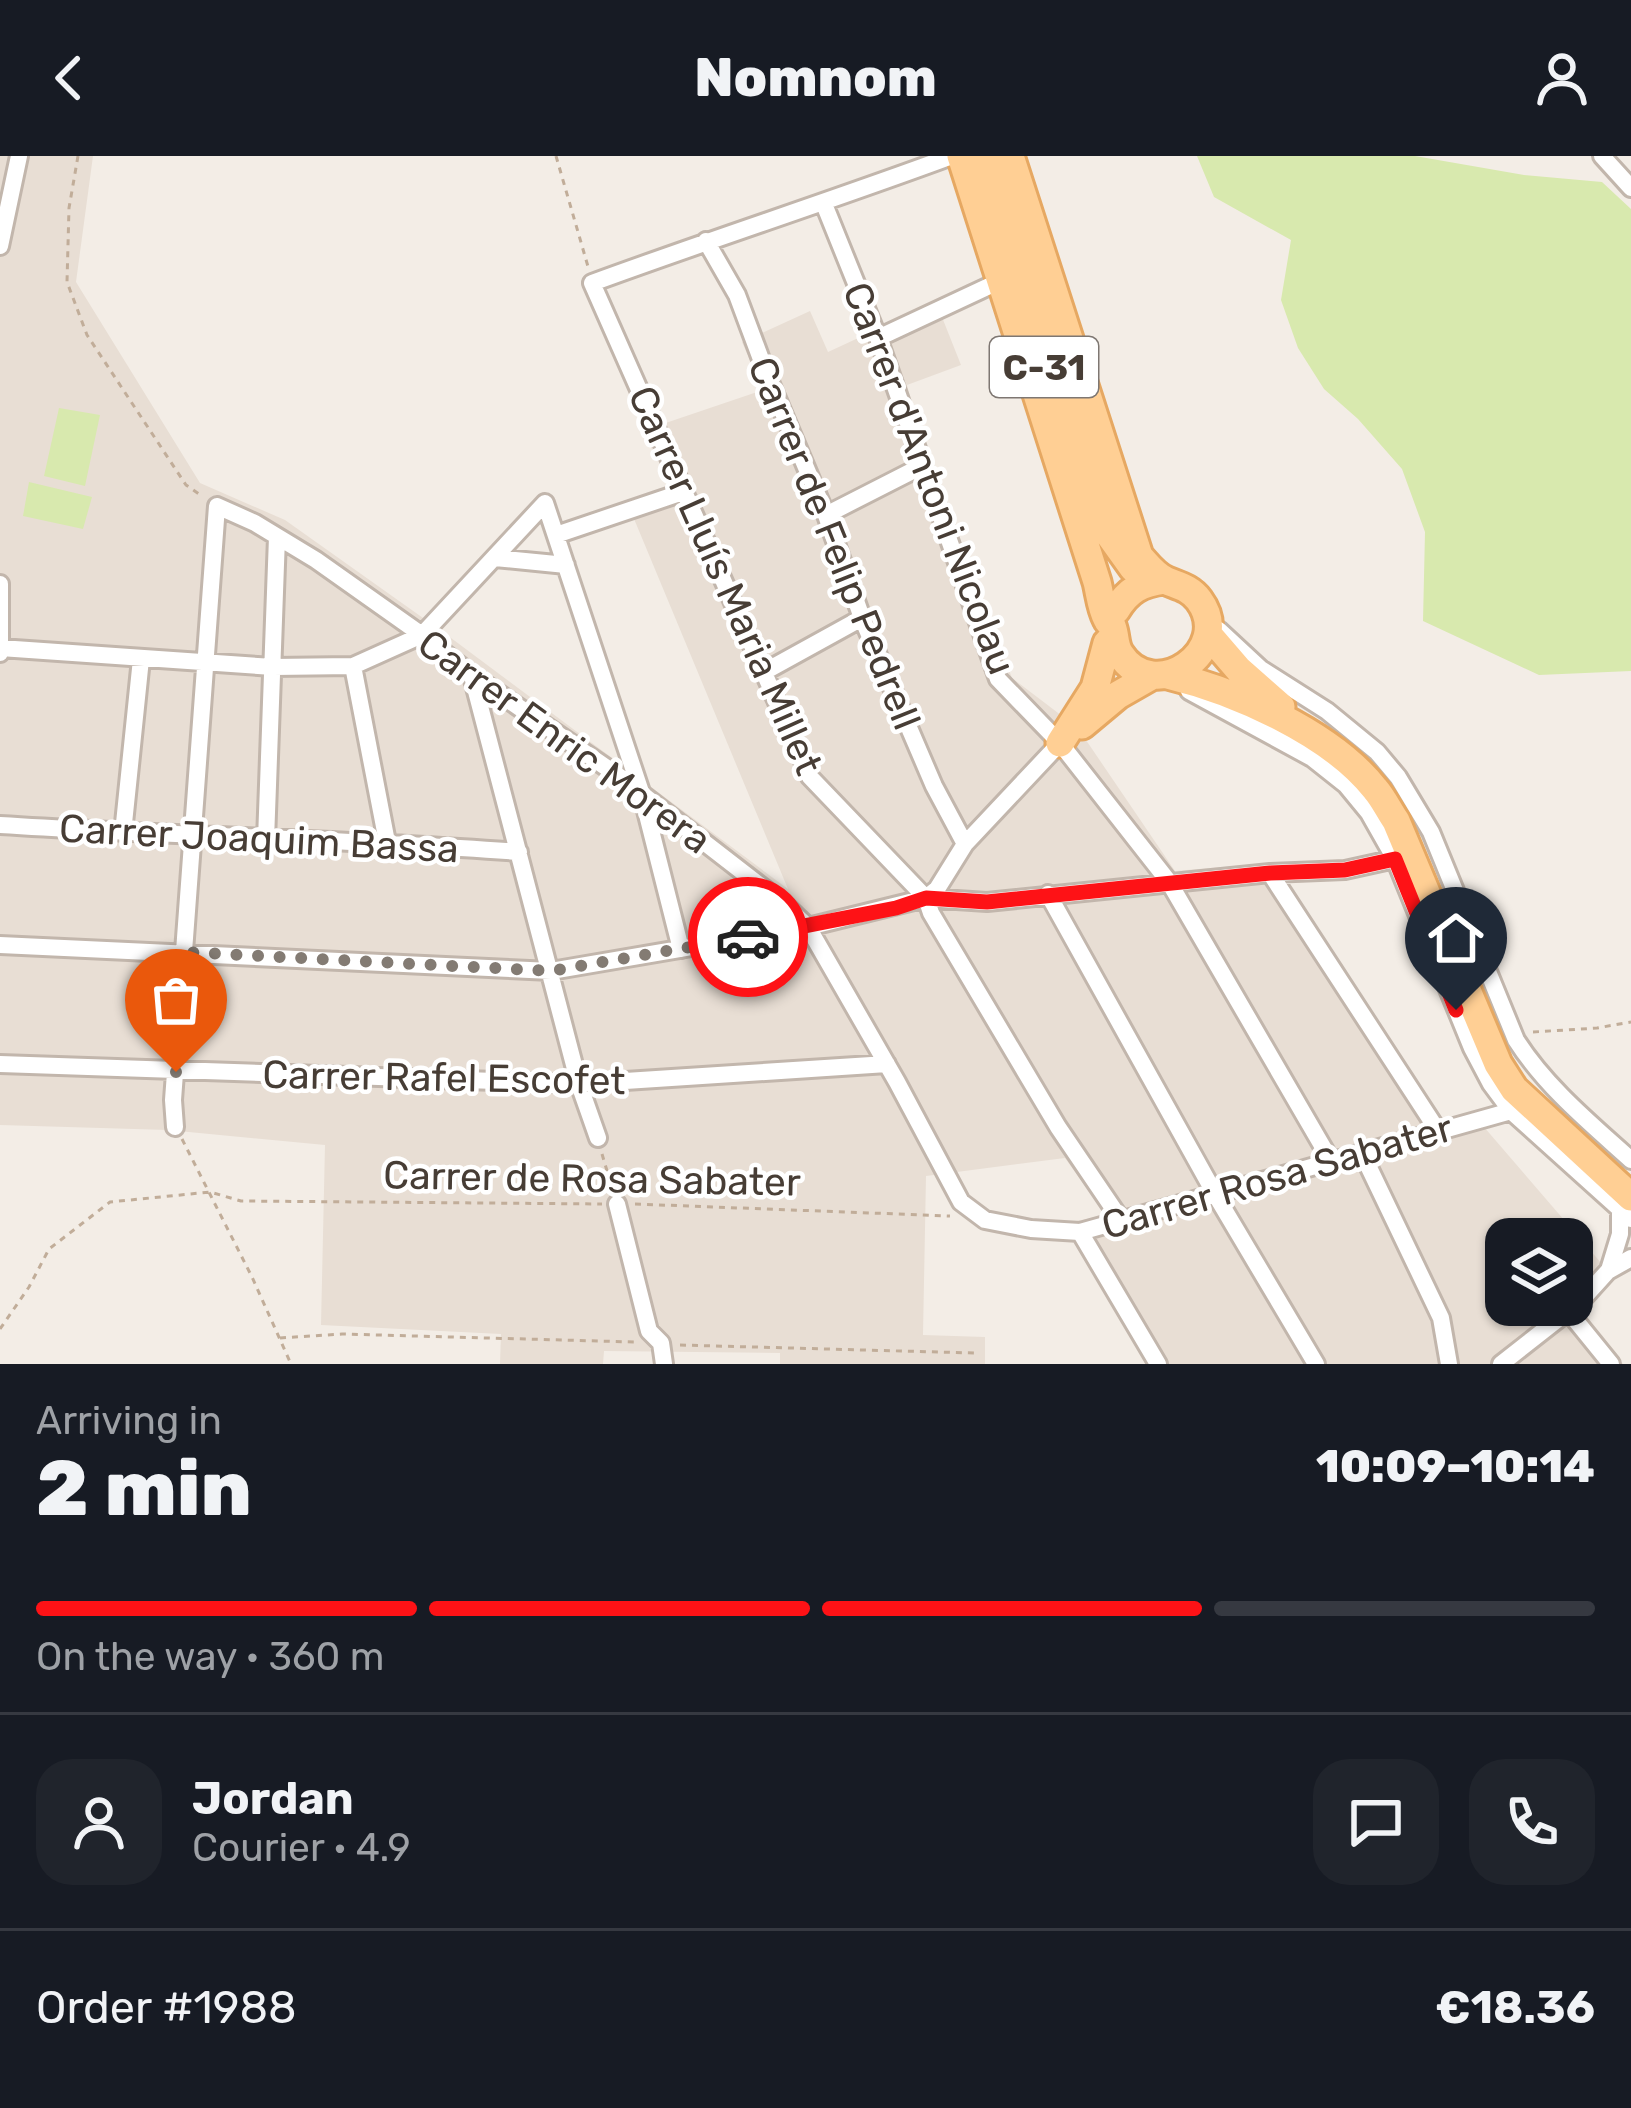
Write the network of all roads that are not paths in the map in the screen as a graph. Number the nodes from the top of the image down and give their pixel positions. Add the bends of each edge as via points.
1 (952, 156) edge
2 (961, 156) edge
3 (982, 156) edge
4 (1010, 156) edge
5 (1602, 156) edge
6 (16, 157) edge
7 (1631, 188) edge
8 (824, 203) junction
9 (706, 241) junction
10 (0, 246) edge
11 (1000, 281) junction
12 (878, 338) junction
13 (922, 466) junction
14 (683, 492) junction
15 (826, 515) junction
16 (556, 536) junction
17 (278, 537) junction
18 (495, 558) junction
19 (566, 566) junction
20 (1156, 581) junction
21 (0, 584) edge
22 (862, 618) junction
23 (1114, 625) junction
24 (1208, 629) junction
25 (422, 635) junction
26 (0, 650) edge
27 (141, 659) junction
28 (205, 662) junction
29 (353, 666) junction
30 (273, 667) junction
31 (764, 671) junction
32 (472, 675) junction
33 (1161, 675) junction
34 (1060, 743) junction
35 (642, 795) junction
36 (0, 825) edge
37 (123, 832) junction
38 (193, 836) junction
39 (266, 840) junction
40 (386, 842) junction
41 (965, 844) junction
42 (519, 852) junction
43 (1395, 859) junction
44 (1270, 873) junction
45 (1169, 883) junction
46 (1048, 894) junction
47 (926, 898) junction
48 (808, 927) junction
49 (0, 945) edge
50 (681, 949) junction
51 (184, 952) junction
52 (551, 971) junction
53 (0, 1064) edge
54 (887, 1064) junction
55 (176, 1072) junction
56 (579, 1084) junction
57 (1511, 1111) junction
58 (176, 1127) road end
59 (1438, 1131) junction
60 (598, 1138) road end
61 (1362, 1153) junction
62 (1631, 1160) edge
63 (1331, 1161) junction
64 (1631, 1183) edge
65 (1215, 1194) junction
66 (616, 1204) road end
67 (1627, 1209) edge
68 (974, 1211) joint
69 (1121, 1220) junction
70 (1080, 1232) junction
71 (1631, 1258) edge
72 (1609, 1271) junction
73 (1593, 1287) edge
74 (1549, 1326) edge
75 (1580, 1326) edge
76 (664, 1364) edge
77 (1158, 1364) edge
78 (1316, 1364) edge
79 (1449, 1364) edge
80 (1501, 1364) edge
81 (1611, 1364) edge

1 - 8 street
2 - 11 main road
3 - 20 main road, C-31 via 1108,533 1129,565
3 - 23 main road, C-31 via 1112,577
4 - 20 main road via 1131,536
5 - 7 street
6 - 10 street
8 - 9 street
8 - 12 street, Carrer d'Antoni Nicolau
9 - 14 street, Carrer Lluís Maria Millet via 592,283
9 - 15 street, Carrer de Felip Pedrell via 737,295
11 - 12 street
11 - 23 main road
12 - 13 street, Carrer d'Antoni Nicolau
13 - 15 street
13 - 34 street, Carrer d'Antoni Nicolau via 998,679
14 - 16 street
14 - 31 street, Carrer Lluís Maria Millet
15 - 22 street, Carrer de Felip Pedrell
16 - 18 street via 545,503
16 - 19 street
17 - 25 street, Carrer Enric Morera
17 - 28 street, Carrer Enric Morera via 217,506
17 - 30 street
18 - 19 street
18 - 25 street
19 - 35 street
20 - 23 main road via 1123,598
20 - 24 main road via 1198,599
21 - 26 street
22 - 31 street
22 - 41 street, Carrer de Felip Pedrell
23 - 33 main road via 1121,656
23 - 34 main road via 1095,688
24 - 33 main road via 1195,661
24 - 62 street via 1327,712 1398,777 1431,832 1531,1064
24 - 64 main road via 1268,697 1370,768 1402,812 1521,1083
25 - 29 street
25 - 32 street, Carrer Enric Morera
26 - 27 street
27 - 28 street
27 - 37 street
28 - 30 street
28 - 38 street
29 - 30 street
29 - 40 street
30 - 39 street
31 - 47 street, Carrer Lluís Maria Millet via 810,777
32 - 35 street, Carrer Enric Morera
32 - 42 street
33 - 34 main road via 1118,695
33 - 43 street via 1312,758 1346,785
33 - 67 main road via 1210,685 1303,730 1375,789 1396,821 1498,1064
34 - 41 street
34 - 45 street, Carrer d'Antoni Nicolau
35 - 48 street, Carrer Enric Morera
35 - 50 street
36 - 37 street, Carrer Joaquim Bassa
37 - 38 street, Carrer Joaquim Bassa
38 - 39 street, Carrer Joaquim Bassa
38 - 51 street
39 - 40 street, Carrer Joaquim Bassa
40 - 42 street, Carrer Joaquim Bassa
41 - 47 street
42 - 52 street
43 - 44 street
43 - 57 street via 1472,1048
44 - 45 street
44 - 59 street
45 - 46 street
45 - 63 street, Carrer d'Antoni Nicolau
46 - 47 street
46 - 65 street
47 - 48 street
47 - 69 street, Carrer Lluís Maria Millet
48 - 50 street
48 - 54 street, Carrer Enric Morera
49 - 51 street
50 - 52 street
51 - 52 street
51 - 55 street
52 - 56 street
53 - 55 street, Carrer Rafel Escofet
54 - 56 street, Carrer Rafel Escofet
54 - 68 street, Carrer Enric Morera via 961,1202
55 - 56 street, Carrer Rafel Escofet
55 - 58 street
56 - 60 street
57 - 59 street, Carrer Rosa Sabater
57 - 67 street
59 - 61 street, Carrer Rosa Sabater
61 - 63 street, Carrer Rosa Sabater
61 - 79 street via 1441,1318
63 - 65 street, Carrer Rosa Sabater
65 - 69 street, Carrer Rosa Sabater
65 - 78 street
66 - 76 street
67 - 72 street
68 - 70 street, Carrer Rosa Sabater via 985,1220
69 - 70 street, Carrer Rosa Sabater
70 - 77 street
71 - 72 street
72 - 73 street
74 - 80 street
75 - 81 street

